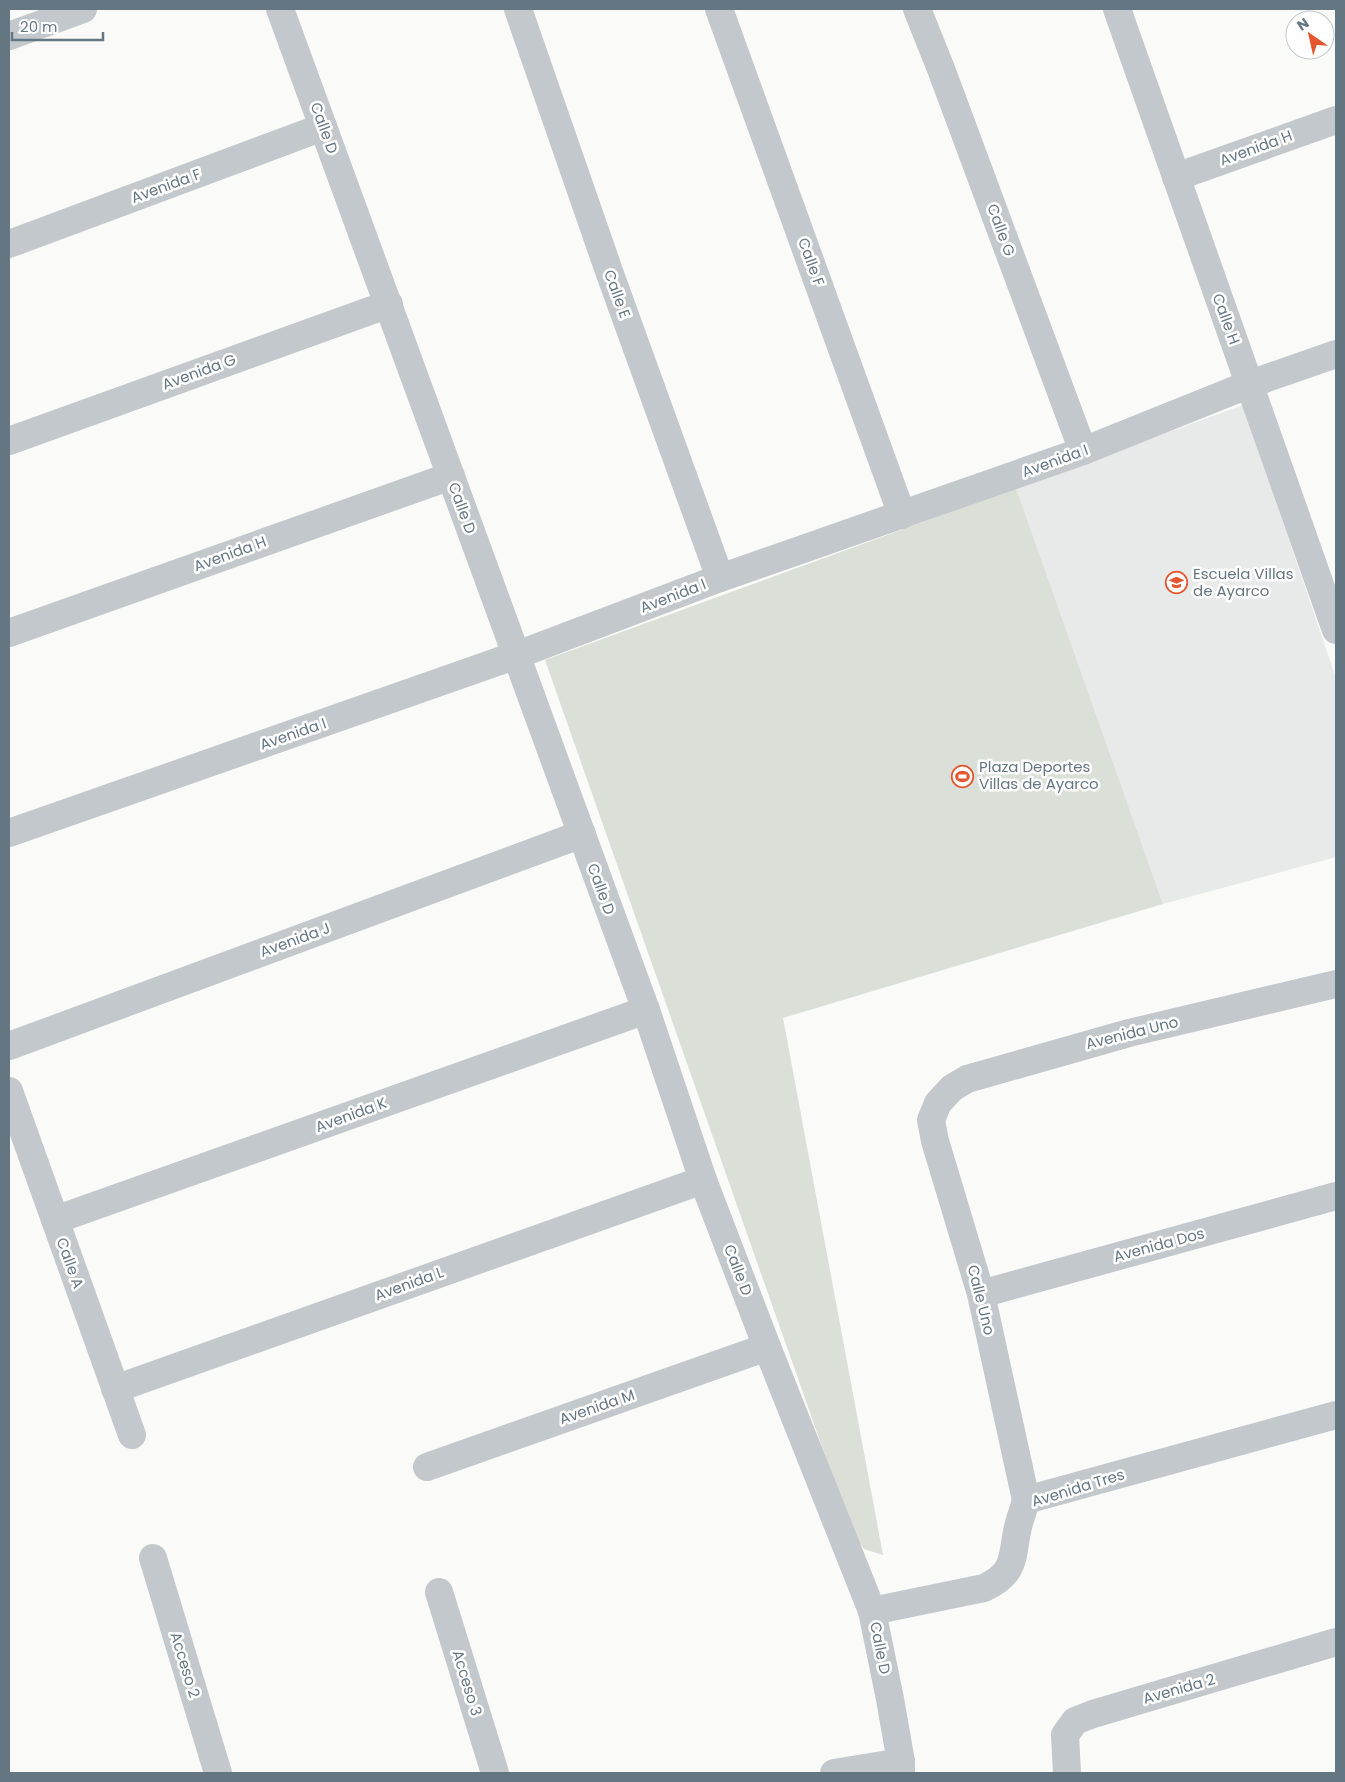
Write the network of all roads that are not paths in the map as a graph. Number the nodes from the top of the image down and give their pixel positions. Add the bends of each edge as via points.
1 (83, 9) edge
2 (280, 9) edge
3 (518, 9) edge
4 (719, 9) edge
5 (917, 9) edge
6 (1116, 9) edge
7 (9, 36) edge
8 (1336, 120) edge
9 (323, 127) junction
10 (1176, 177) junction
11 (9, 244) edge
12 (389, 304) junction
13 (1336, 354) edge
14 (1250, 384) junction
15 (9, 441) edge
16 (1083, 451) junction
17 (451, 476) junction
18 (902, 515) junction
19 (720, 578) junction
20 (1330, 592) edge
21 (1336, 630) edge
22 (9, 633) edge
23 (517, 656) junction
24 (9, 833) edge
25 (582, 834) junction
26 (1336, 984) edge
27 (646, 1010) junction
28 (9, 1046) edge
29 (9, 1090) edge
30 (938, 1103) joint
31 (703, 1180) junction
32 (1336, 1196) edge
33 (55, 1220) junction
34 (981, 1294) junction
35 (767, 1347) junction
36 (115, 1388) junction
37 (1336, 1415) edge
38 (132, 1435) dead end
39 (427, 1467) dead end
40 (1026, 1500) junction
41 (153, 1558) dead end
42 (439, 1592) dead end
43 (872, 1611) junction
44 (1336, 1642) edge
45 (901, 1768) edge
46 (218, 1773) edge
47 (495, 1773) edge
48 (834, 1773) edge
49 (1067, 1773) edge

1 - 7 street
2 - 9 street, Calle D
3 - 19 street, Calle E
4 - 18 street, Calle F
5 - 16 street, Calle G
6 - 10 street, Calle H
8 - 10 street, Avenida H
9 - 11 street, Avenida F
9 - 12 street, Calle D
10 - 14 street, Calle H
12 - 15 street, Avenida G
12 - 17 street, Calle D
13 - 14 street, Avenida I
14 - 16 street, Avenida I
14 - 20 street, Calle H
16 - 18 street, Avenida I
17 - 22 street, Avenida H
17 - 23 street, Calle D
18 - 19 street, Avenida I
19 - 23 street, Avenida I
20 - 21 street, Calle H
23 - 24 street, Avenida I
23 - 25 street, Calle D
25 - 27 street, Calle D
25 - 28 street, Avenida J
26 - 30 street, Avenida Uno via 1129,1033 993,1071 952,1088
27 - 31 street, Calle D
27 - 33 street, Avenida K
29 - 33 street, Calle A
30 - 34 street, Calle Uno via 931,1120 935,1141
31 - 35 street, Calle D
31 - 36 street, Avenida L
32 - 34 street, Avenida Dos
33 - 36 street, Calle A
34 - 40 street, Calle Uno
35 - 39 street, Avenida M
35 - 43 street, Calle D
36 - 38 street, Calle A
37 - 40 street, Avenida Tres
40 - 43 street, Avenida Tres via 1008,1571 997,1582 984,1588
41 - 46 street, Acceso 2
42 - 47 street, Acceso 3
43 - 45 street, Calle D
44 - 49 street, Avenida 2 via 1075,1721 1065,1735
45 - 48 street

